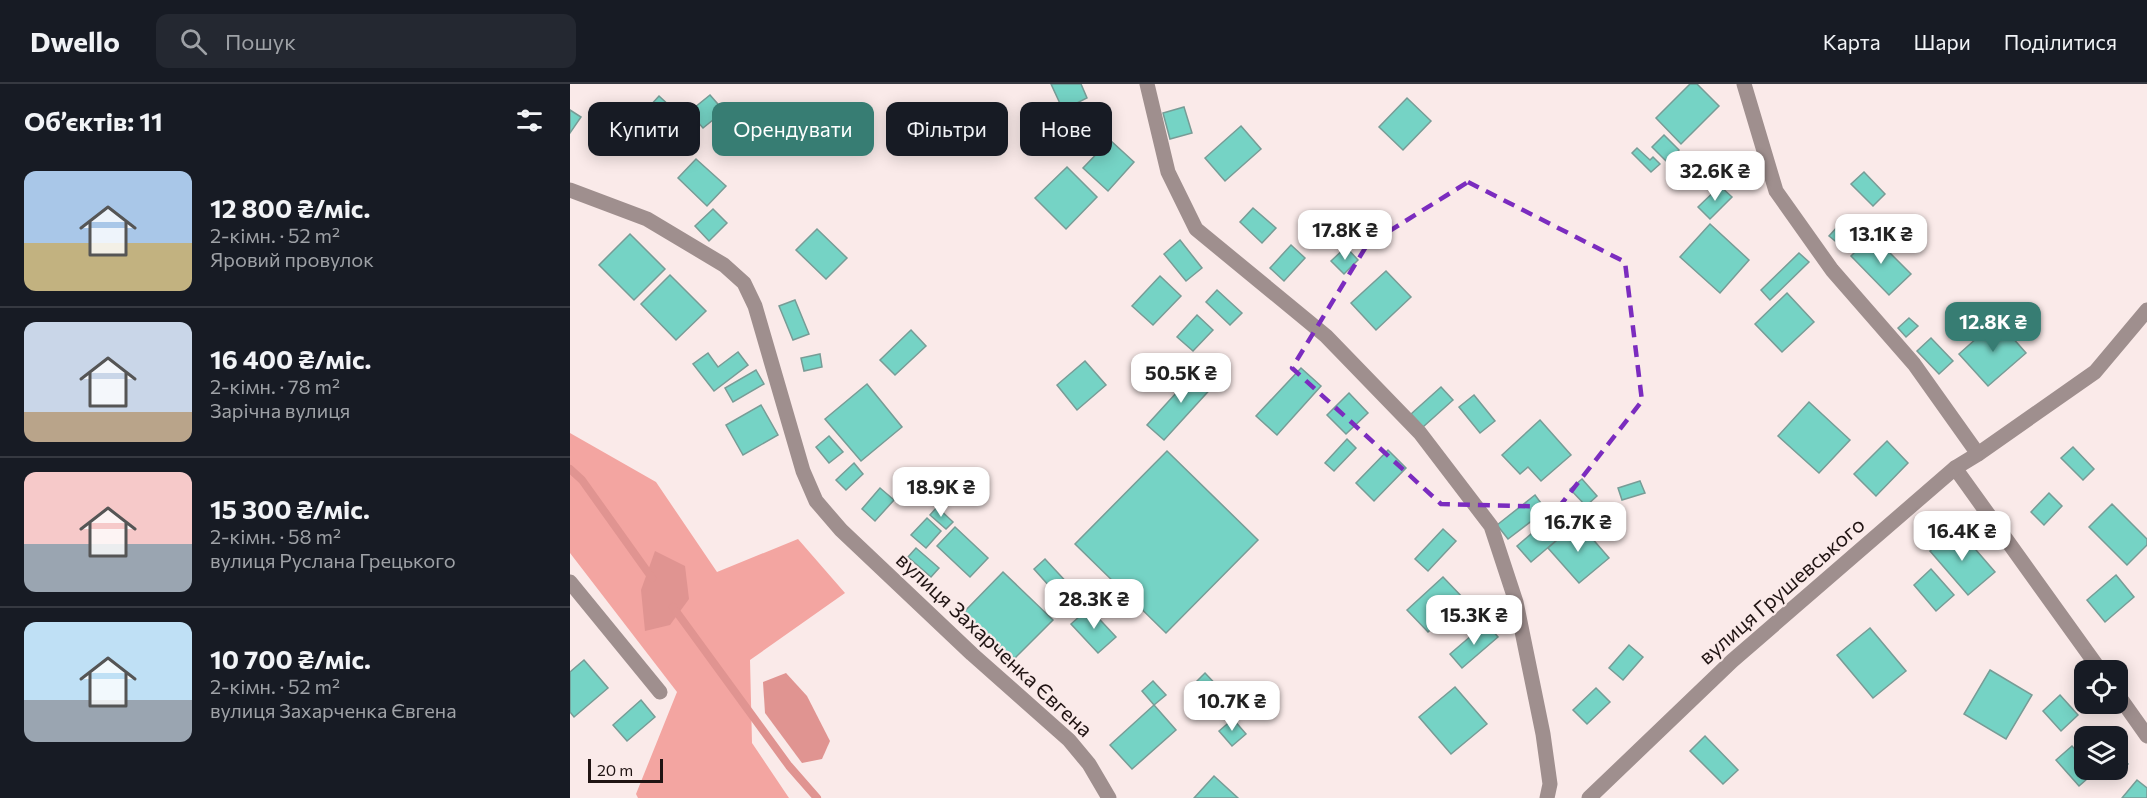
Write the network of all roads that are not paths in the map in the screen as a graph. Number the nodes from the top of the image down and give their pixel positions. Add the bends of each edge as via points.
1 (1147, 84) edge
2 (1744, 84) edge
3 (570, 190) edge
4 (2147, 310) edge
5 (1978, 454) junction
6 (1955, 468) junction
7 (570, 582) edge
8 (2093, 660) edge
9 (660, 692) dead end
10 (2128, 709) edge
11 (2147, 736) edge
12 (1110, 798) edge
13 (1547, 798) edge
14 (1589, 798) edge

1 - 13 street via 1168,172 1196,229 1326,336 1420,433 1491,526 1519,613 1543,734 1550,784
2 - 5 street via 1776,192 1832,270 1914,364
3 - 12 street, вулиця Захарченка Євгена via 647,219 724,265 744,283 755,306 803,471 816,501 857,546 1069,740
4 - 5 street, вулиця Грушевського via 2095,372
5 - 6 street, вулиця Грушевського
6 - 8 street
6 - 14 street, вулиця Грушевського via 1732,661
7 - 9 street
10 - 11 street

